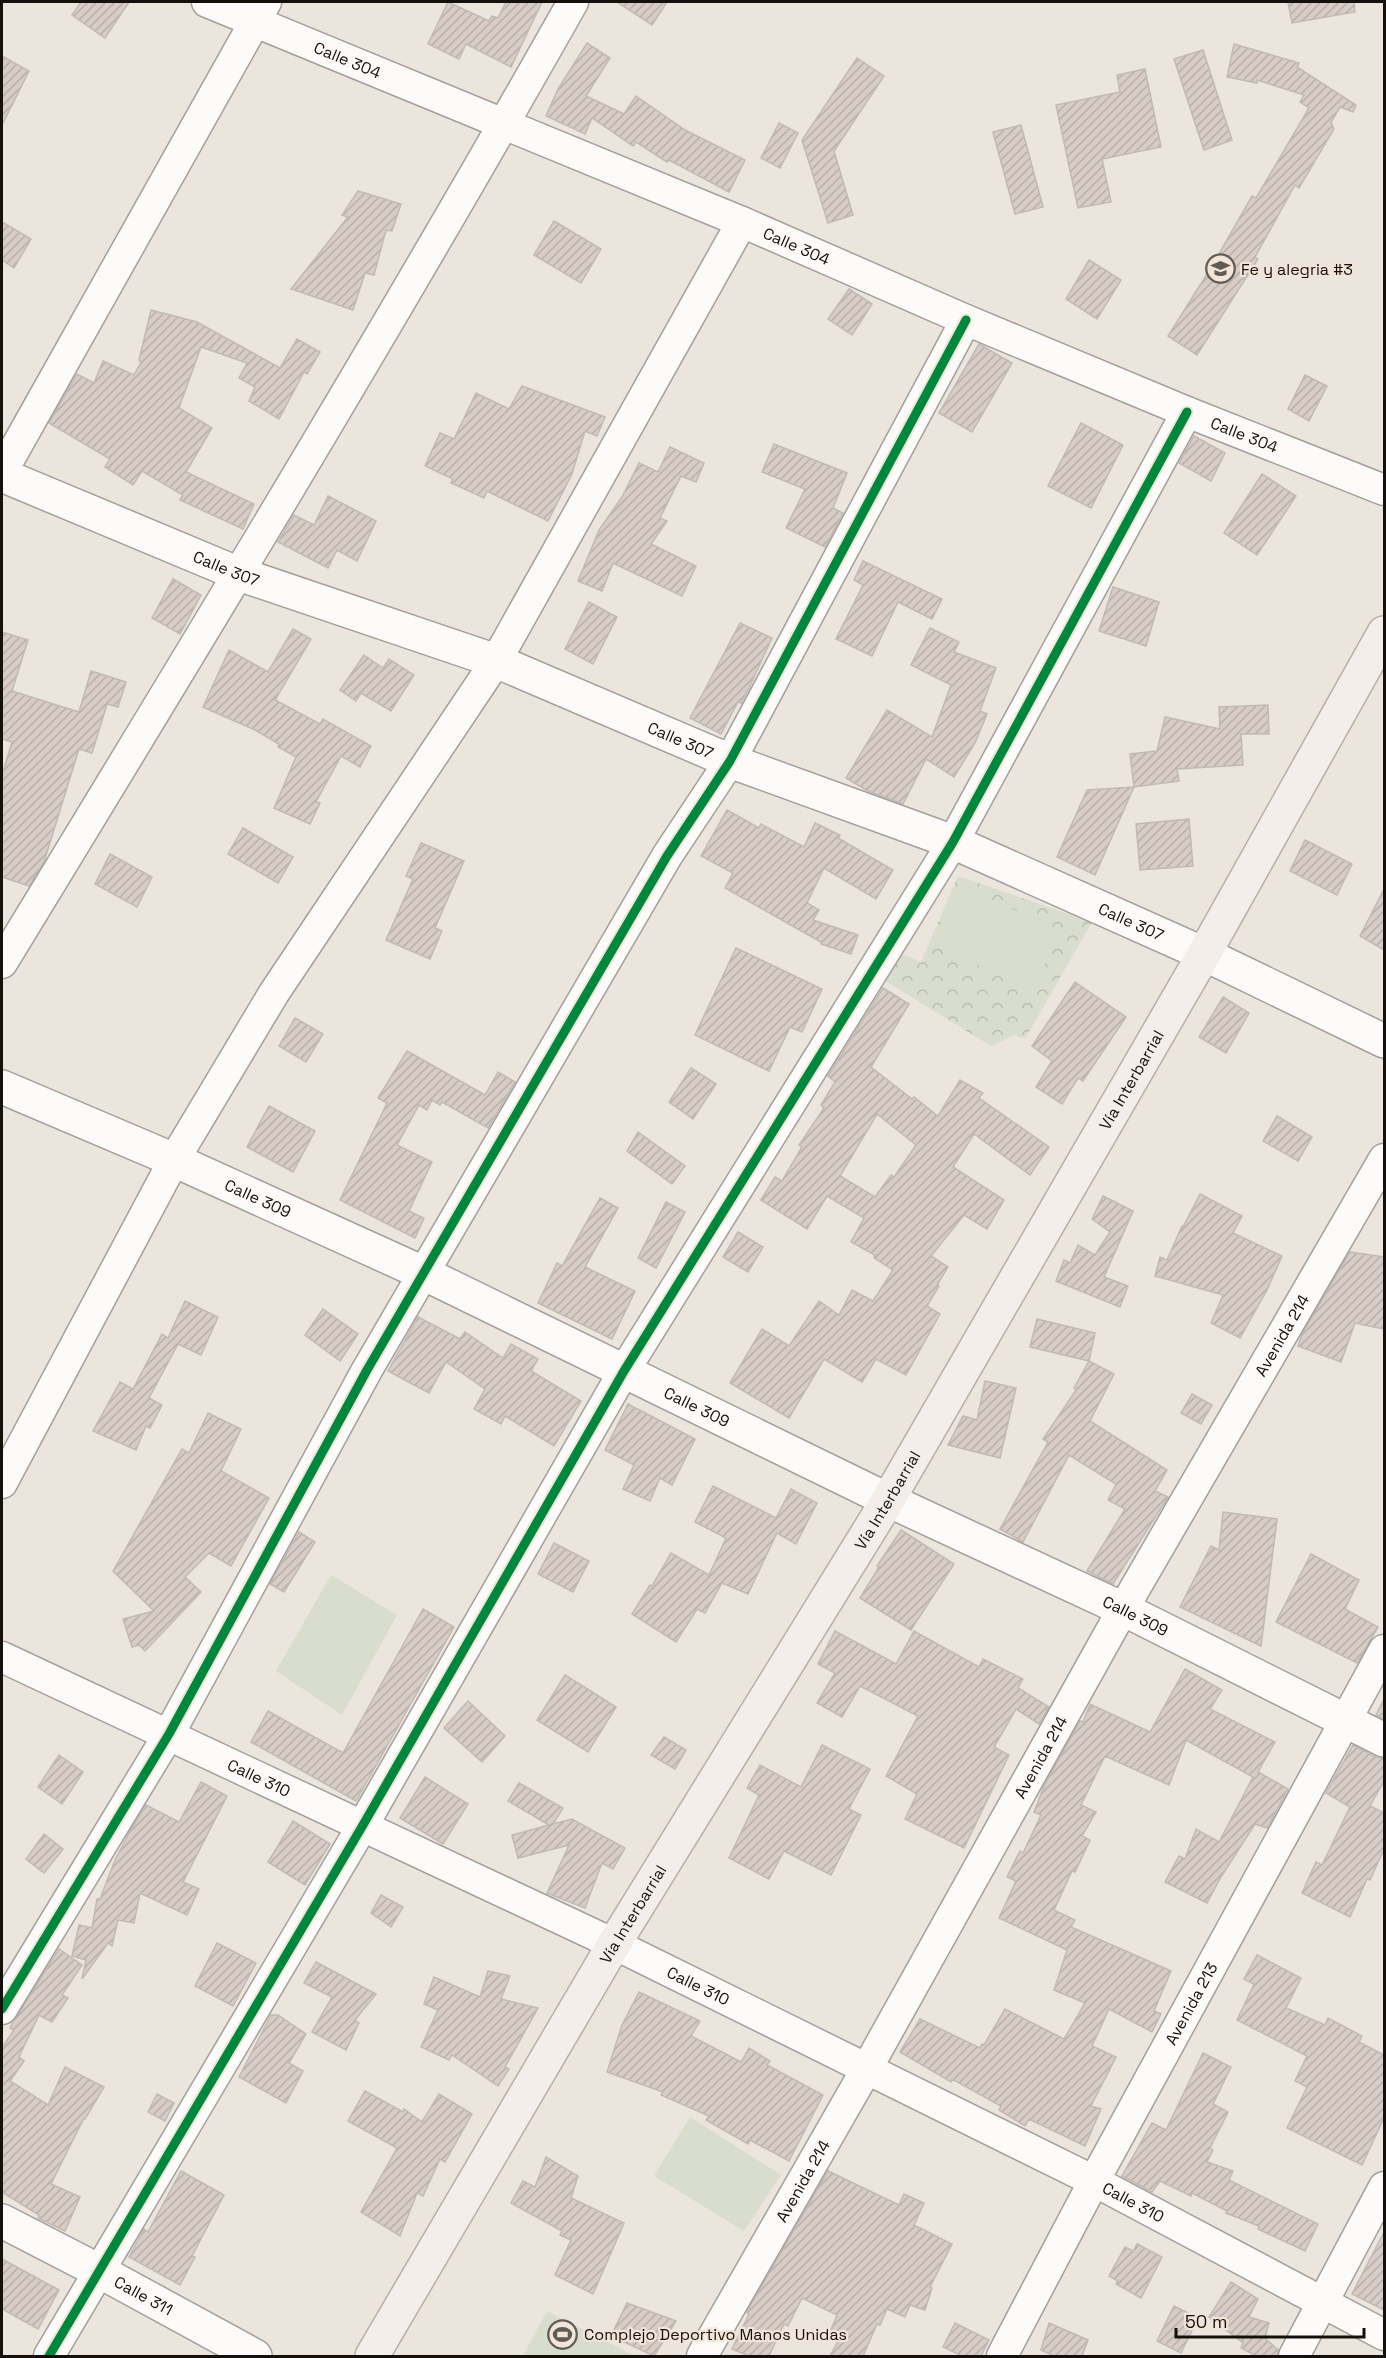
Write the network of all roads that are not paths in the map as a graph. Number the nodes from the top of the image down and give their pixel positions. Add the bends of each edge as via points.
1 (207, 2) edge
2 (573, 2) edge
3 (260, 11) edge
4 (504, 124) junction
5 (741, 222) junction
6 (966, 320) junction
7 (1187, 412) junction
8 (2, 473) edge
9 (1384, 490) edge
10 (239, 574) junction
11 (1384, 633) edge
12 (496, 661) junction
13 (730, 761) junction
14 (953, 842) junction
15 (1204, 954) junction
16 (2, 963) edge
17 (1384, 1041) edge
18 (2, 1087) edge
19 (1384, 1159) edge
20 (174, 1160) junction
21 (423, 1273) junction
22 (624, 1371) junction
23 (2, 1483) edge
24 (888, 1500) junction
25 (1122, 1609) junction
26 (1384, 1650) edge
27 (2, 1657) edge
28 (1346, 1722) junction
29 (169, 1734) junction
30 (1384, 1740) edge
31 (363, 1825) junction
32 (614, 1944) junction
33 (2, 2009) edge
34 (866, 2070) junction
35 (1094, 2181) junction
36 (1384, 2187) edge
37 (2, 2221) edge
38 (99, 2271) junction
39 (1322, 2302) junction
40 (1384, 2335) edge
41 (49, 2356) edge
42 (255, 2356) edge
43 (372, 2356) edge
44 (702, 2356) edge
45 (1002, 2356) edge
46 (1294, 2356) edge

1 - 3 street, Calle 304
2 - 4 street
3 - 4 street, Calle 304
3 - 8 street
4 - 5 street, Calle 304
4 - 10 street
5 - 6 street, Calle 304
5 - 12 street
6 - 7 street, Calle 304
6 - 13 street
7 - 9 street, Calle 304
7 - 14 street
8 - 10 street, Calle 307
10 - 12 street, Calle 307
10 - 16 street
11 - 15 main road, Vía Interbarrial
12 - 13 street, Calle 307
12 - 20 street via 274,993
13 - 14 street, Calle 307
13 - 21 street via 667,856
14 - 15 street, Calle 307
14 - 22 street
15 - 17 street, Calle 307
15 - 24 main road, Vía Interbarrial
18 - 20 street, Calle 309
19 - 25 street, Avenida 214
20 - 21 street, Calle 309
20 - 23 street
21 - 22 street, Calle 309
21 - 29 street
22 - 24 street, Calle 309
22 - 31 street
24 - 25 street, Calle 309
24 - 32 main road, Vía Interbarrial
25 - 28 street, Calle 309
25 - 34 street, Avenida 214
26 - 28 street, Avenida 213
27 - 29 street, Calle 310
28 - 30 street, Calle 309
28 - 35 street, Avenida 213
29 - 31 street, Calle 310
29 - 33 street
31 - 32 street, Calle 310
31 - 38 street
32 - 34 street, Calle 310
32 - 43 main road, Vía Interbarrial
34 - 35 street, Calle 310
34 - 44 street, Avenida 214
35 - 39 street, Calle 310
35 - 45 street, Avenida 213
36 - 39 street
37 - 38 street, Calle 311
38 - 41 street
38 - 42 street, Calle 311
39 - 40 street, Calle 310
39 - 46 street

